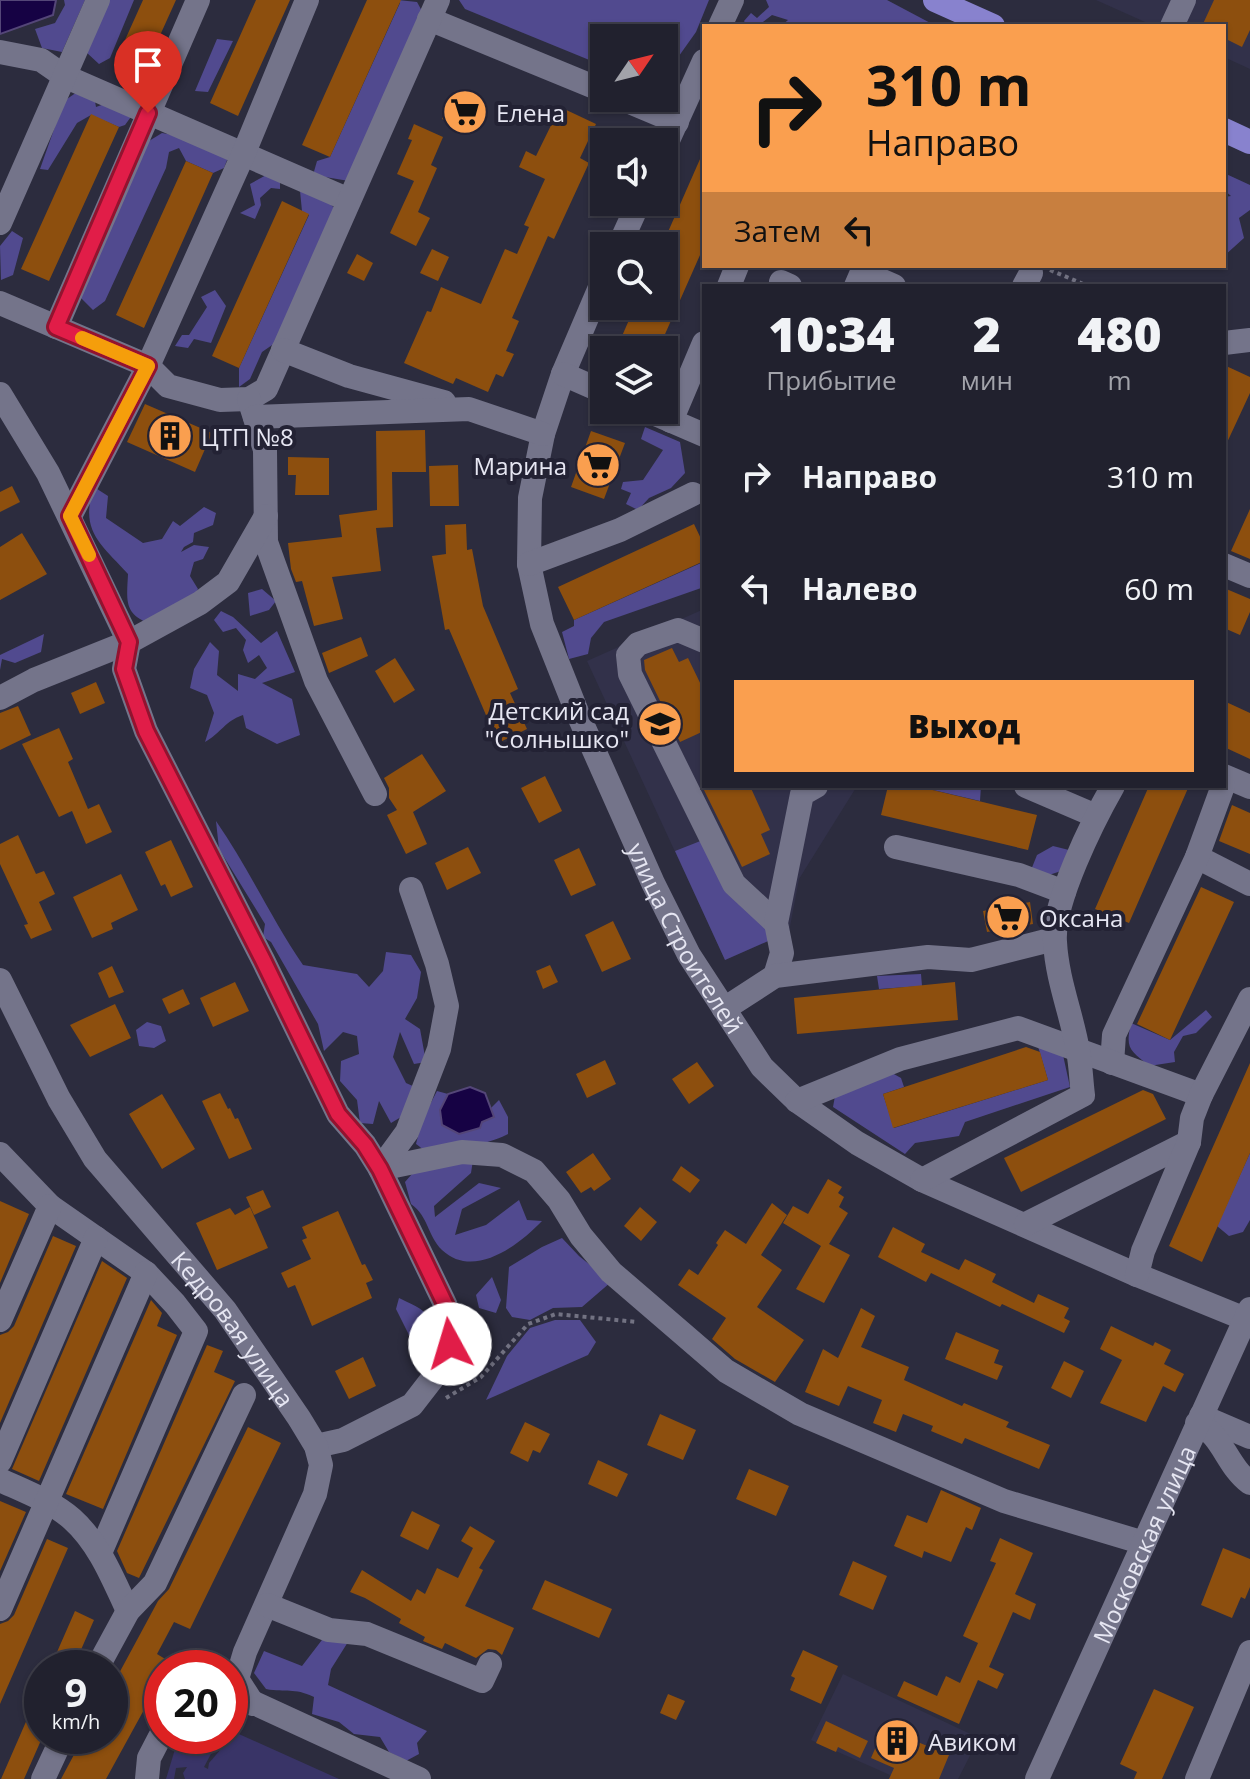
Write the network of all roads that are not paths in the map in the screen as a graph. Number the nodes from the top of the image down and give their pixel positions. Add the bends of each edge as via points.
1 (98, 0) edge
2 (198, 0) edge
3 (307, 0) edge
4 (732, 0) edge
5 (935, 0) edge
6 (434, 10) edge
7 (721, 24) edge
8 (989, 24) edge
9 (0, 52) edge
10 (64, 76) junction
11 (590, 84) edge
12 (698, 90) edge
13 (653, 112) edge
14 (148, 113) junction
15 (677, 122) junction
16 (674, 128) edge
17 (1226, 131) edge
18 (1250, 142) edge
19 (243, 155) junction
20 (349, 200) junction
21 (0, 223) edge
22 (857, 284) edge
23 (889, 284) edge
24 (0, 303) edge
25 (590, 311) edge
26 (56, 327) junction
27 (1250, 340) edge
28 (1226, 343) edge
29 (702, 348) edge
30 (283, 350) junction
31 (148, 366) junction
32 (563, 374) junction
33 (590, 386) edge
34 (0, 394) edge
35 (678, 404) edge
36 (252, 408) junction
37 (469, 409) junction
38 (678, 424) edge
39 (543, 434) junction
40 (702, 434) edge
41 (693, 494) dead end
42 (70, 516) junction
43 (266, 516) junction
44 (529, 564) junction
45 (1226, 566) edge
46 (1250, 576) edge
47 (702, 640) edge
48 (129, 642) junction
49 (0, 698) edge
50 (1226, 781) edge
51 (1250, 787) edge
52 (812, 788) edge
53 (1031, 788) edge
54 (1112, 788) edge
55 (1222, 788) edge
56 (375, 794) dead end
57 (1096, 816) junction
58 (896, 847) dead end
59 (1197, 857) junction
60 (1250, 884) edge
61 (411, 889) dead end
62 (1064, 892) junction
63 (776, 923) junction
64 (1054, 939) junction
65 (775, 976) junction
66 (0, 980) edge
67 (1250, 999) edge
68 (724, 1009) junction
69 (1078, 1050) junction
70 (1112, 1063) junction
71 (1201, 1095) junction
72 (797, 1101) junction
73 (1189, 1142) junction
74 (1, 1159) edge
75 (380, 1169) junction
76 (922, 1180) junction
77 (50, 1206) junction
78 (1026, 1224) junction
79 (96, 1238) junction
80 (146, 1273) junction
81 (1137, 1275) junction
82 (1249, 1316) edge
83 (0, 1320) edge
84 (244, 1395) dead end
85 (1199, 1419) junction
86 (1250, 1437) edge
87 (316, 1446) junction
88 (0, 1461) edge
89 (0, 1480) edge
90 (1250, 1483) edge
91 (45, 1503) junction
92 (1144, 1543) junction
93 (100, 1553) junction
94 (267, 1605) junction
95 (0, 1609) edge
96 (128, 1611) junction
97 (107, 1650) edge
98 (1250, 1652) edge
99 (490, 1664) dead end
100 (1244, 1685) edge
101 (248, 1701) edge
102 (253, 1704) junction
103 (55, 1754) edge
104 (43, 1779) edge
105 (419, 1779) edge
106 (1037, 1779) edge
107 (1197, 1779) edge

1 - 10 street
2 - 14 street
3 - 19 street
4 - 7 street
5 - 8 main road
6 - 11 street
6 - 20 street
9 - 10 street via 41,60
10 - 14 street
10 - 21 street
12 - 15 street
13 - 15 street
14 - 19 street
14 - 26 street
15 - 16 street
17 - 18 main road
19 - 20 street
19 - 31 street
20 - 30 street
22 - 23 street via 862,272
24 - 26 street
25 - 32 street, улица Строителей
26 - 31 street
27 - 28 street
29 - 35 street
30 - 36 street
30 - 37 street via 349,376
31 - 36 street via 168,386
31 - 42 street
32 - 33 street
32 - 39 street, улица Строителей
34 - 42 street
36 - 37 street
36 - 43 street via 265,450
37 - 39 street
38 - 40 street
39 - 44 street, улица Строителей via 530,498
41 - 44 street via 620,530
42 - 48 street
43 - 48 street via 228,582
43 - 56 street via 266,542 316,681
44 - 68 street, улица Строителей via 542,624 590,741 659,895
45 - 46 street
47 - 63 street via 678,630 638,644 628,655 630,674 734,884
48 - 49 street
48 - 75 street via 124,669 146,731 338,1114
50 - 51 street
52 - 63 street via 802,794
53 - 57 street
54 - 57 street
55 - 59 street
57 - 62 street
58 - 62 street via 1019,875
59 - 60 street
59 - 70 street via 1114,1035
61 - 75 street via 447,1006 439,1049 407,1132
62 - 64 street
63 - 65 street via 782,953
64 - 65 street via 971,960 928,957
64 - 69 street
65 - 68 street
66 - 87 street, Кедровая улица via 95,1159 225,1310
67 - 71 street
68 - 72 street, улица Строителей via 762,1067
69 - 70 street
69 - 72 street via 1018,1028 900,1059
69 - 76 street via 1083,1095
70 - 71 street
71 - 73 street
72 - 76 street, улица Строителей
73 - 78 street
73 - 81 street
74 - 77 street
75 - 87 street via 446,1306 450,1344 412,1405 343,1440
75 - 92 street via 462,1152 502,1155 534,1171 611,1272 726,1371 800,1414 1004,1501
76 - 78 street, улица Строителей
77 - 79 street
77 - 83 street
78 - 81 street, улица Строителей
79 - 80 street
79 - 88 street
80 - 91 street
80 - 93 street via 196,1331
81 - 82 street, улица Строителей
82 - 85 street, Московская улица
84 - 96 street via 155,1583
85 - 86 street
85 - 90 street via 1232,1467
85 - 92 street, Московская улица
87 - 94 street via 321,1465 315,1494
89 - 91 street
91 - 93 street via 72,1519
91 - 95 street
92 - 106 street, Московская улица
93 - 96 street
94 - 99 street via 329,1630 367,1634 482,1681
94 - 102 street via 237,1679
96 - 97 street
98 - 100 street
100 - 107 street
101 - 102 street
102 - 105 street
103 - 104 street

